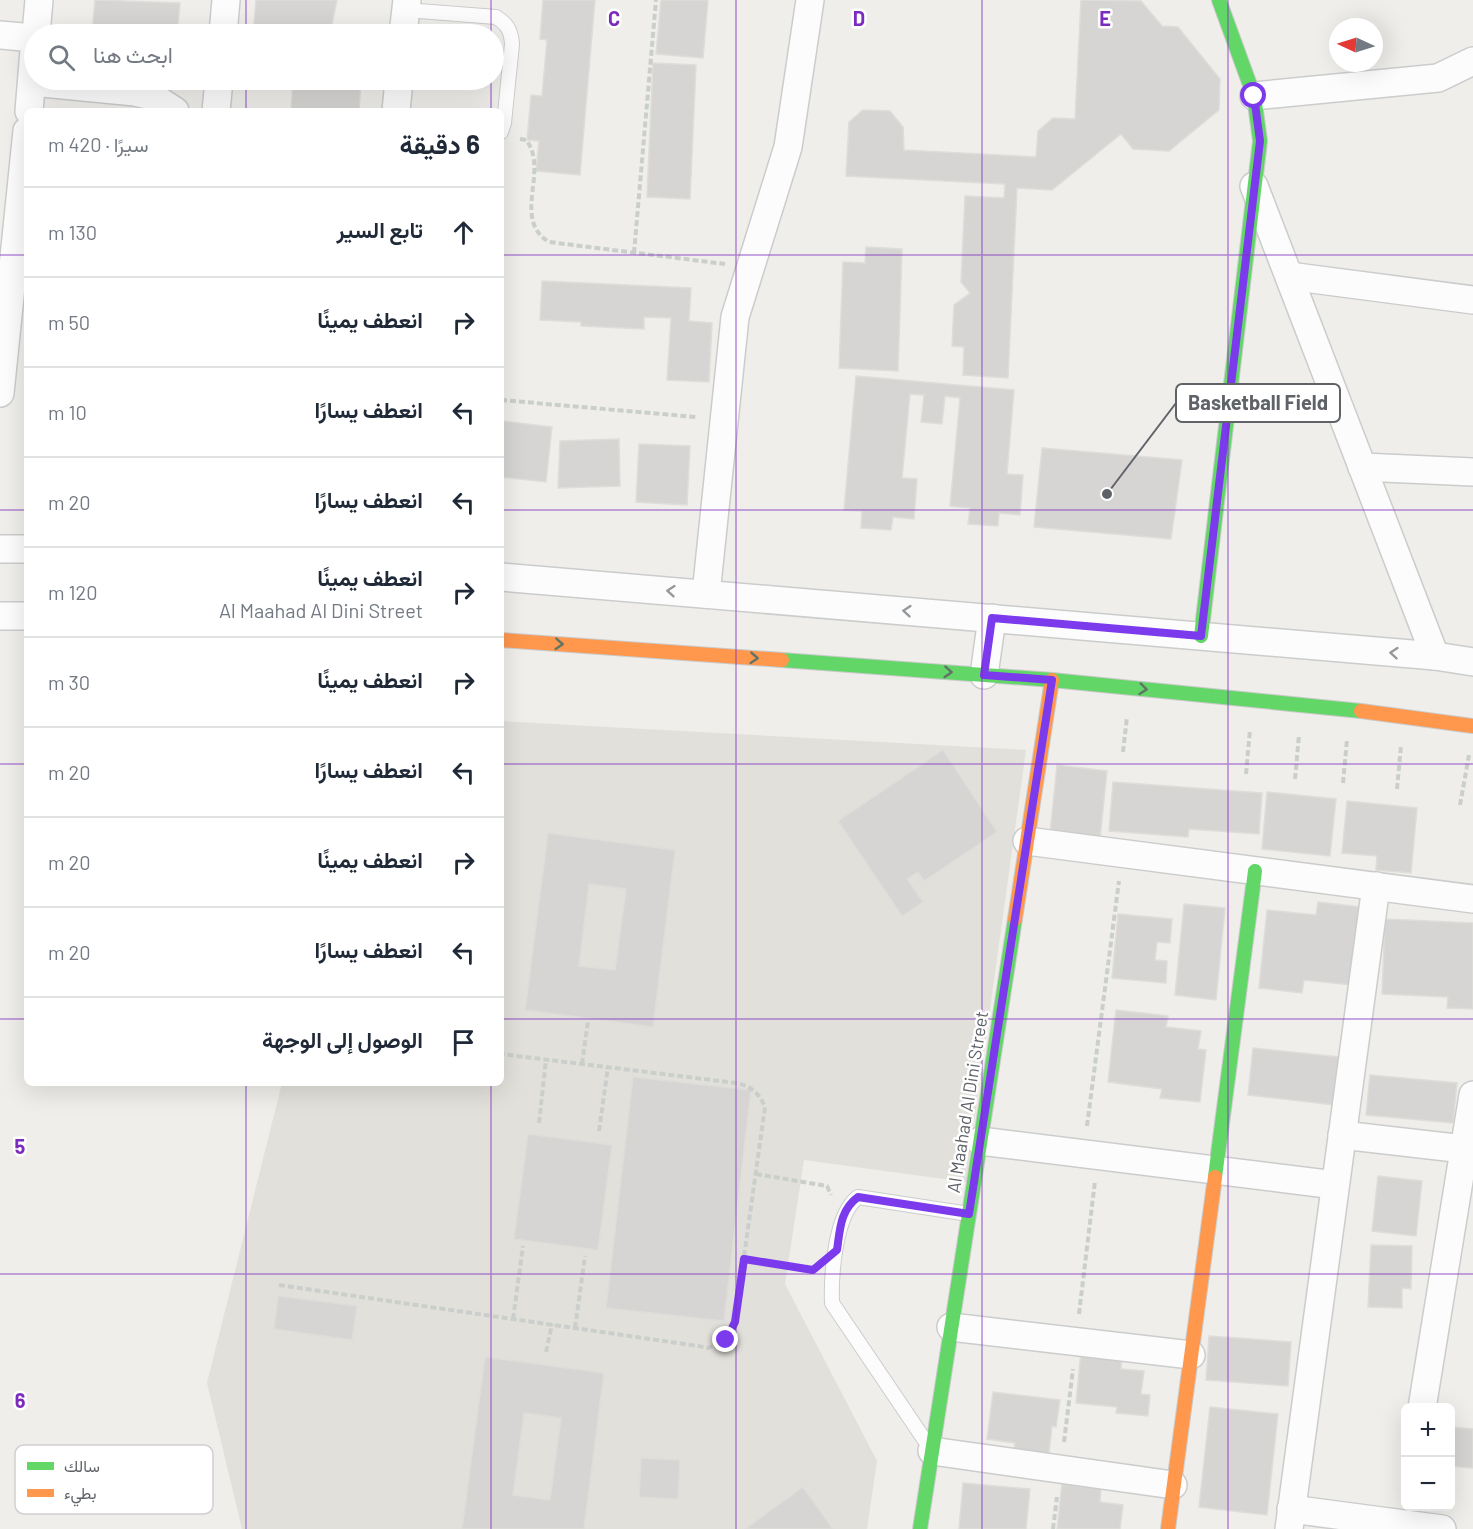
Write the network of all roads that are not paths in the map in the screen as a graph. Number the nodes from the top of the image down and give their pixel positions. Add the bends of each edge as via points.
1 (39, 0) edge
2 (226, 0) edge
3 (810, 0) edge
4 (1219, 0) edge
5 (405, 15) edge
6 (36, 24) edge
7 (224, 24) edge
8 (0, 35) edge
9 (24, 36) edge
10 (1473, 61) edge
11 (31, 90) edge
12 (114, 90) edge
13 (218, 90) edge
14 (398, 90) edge
15 (1254, 96) junction
16 (29, 108) edge
17 (170, 108) edge
18 (216, 108) edge
19 (396, 108) edge
20 (504, 123) edge
21 (24, 142) edge
22 (1254, 186) junction
23 (11, 188) edge
24 (1289, 276) junction
25 (1473, 300) edge
26 (0, 393) edge
27 (1362, 467) junction
28 (1473, 471) edge
29 (0, 549) edge
30 (24, 549) edge
31 (504, 576) edge
32 (706, 594) junction
33 (0, 616) edge
34 (24, 616) edge
35 (992, 618) junction
36 (1201, 636) junction
37 (504, 640) edge
38 (1435, 656) junction
39 (1473, 662) edge
40 (984, 675) junction
41 (1052, 680) junction
42 (1473, 726) edge
43 (1027, 841) junction
44 (1255, 871) junction
45 (1376, 886) junction
46 (1473, 899) edge
47 (1473, 1095) edge
48 (1342, 1135) junction
49 (980, 1141) junction
50 (1464, 1149) junction
51 (1215, 1170) junction
52 (1335, 1185) junction
53 (1465, 1192) edge
54 (969, 1214) junction
55 (951, 1327) junction
56 (1191, 1355) junction
57 (1423, 1403) edge
58 (932, 1451) junction
59 (1173, 1485) junction
60 (1404, 1515) edge
61 (1290, 1519) edge
62 (920, 1529) edge
63 (1168, 1529) edge
64 (1442, 1529) edge

1 - 6 street
2 - 7 street
3 - 32 street via 788,147 735,317
4 - 15 street
5 - 20 lane via 496,17 506,23 512,44
8 - 9 street
10 - 15 street via 1438,78
11 - 16 street
12 - 17 street via 152,96
13 - 18 street
14 - 19 street
15 - 22 street via 1260,141
21 - 23 street
22 - 24 street
22 - 36 street
23 - 26 street
24 - 25 street
24 - 27 street
27 - 28 street
27 - 38 street
29 - 30 street
32 -> 31 street
35 -> 32 street
33 - 34 street
35 - 36 street
35 - 40 street
38 -> 36 street
37 -> 40 street
38 - 39 street
40 - 41 street
41 -> 42 street via 1350,709
41 - 43 street, Al Maahad Al Dini Street
43 - 44 street
43 - 49 street, Al Maahad Al Dini Street
44 - 45 street
44 - 51 street
45 - 46 street
45 - 48 street
47 - 50 street
48 - 50 street
48 - 52 street
49 - 51 street
49 - 54 street, Al Maahad Al Dini Street
50 - 53 street
51 - 52 street
51 - 56 street
52 - 61 street
53 - 57 street
54 - 55 street, Al Maahad Al Dini Street
54 - 58 lane via 858,1197 842,1217 832,1303
55 - 56 street
55 - 58 street, Al Maahad Al Dini Street
56 - 59 street
58 - 59 street
58 - 62 street, Al Maahad Al Dini Street
59 - 63 street
60 - 61 street
60 - 64 street

